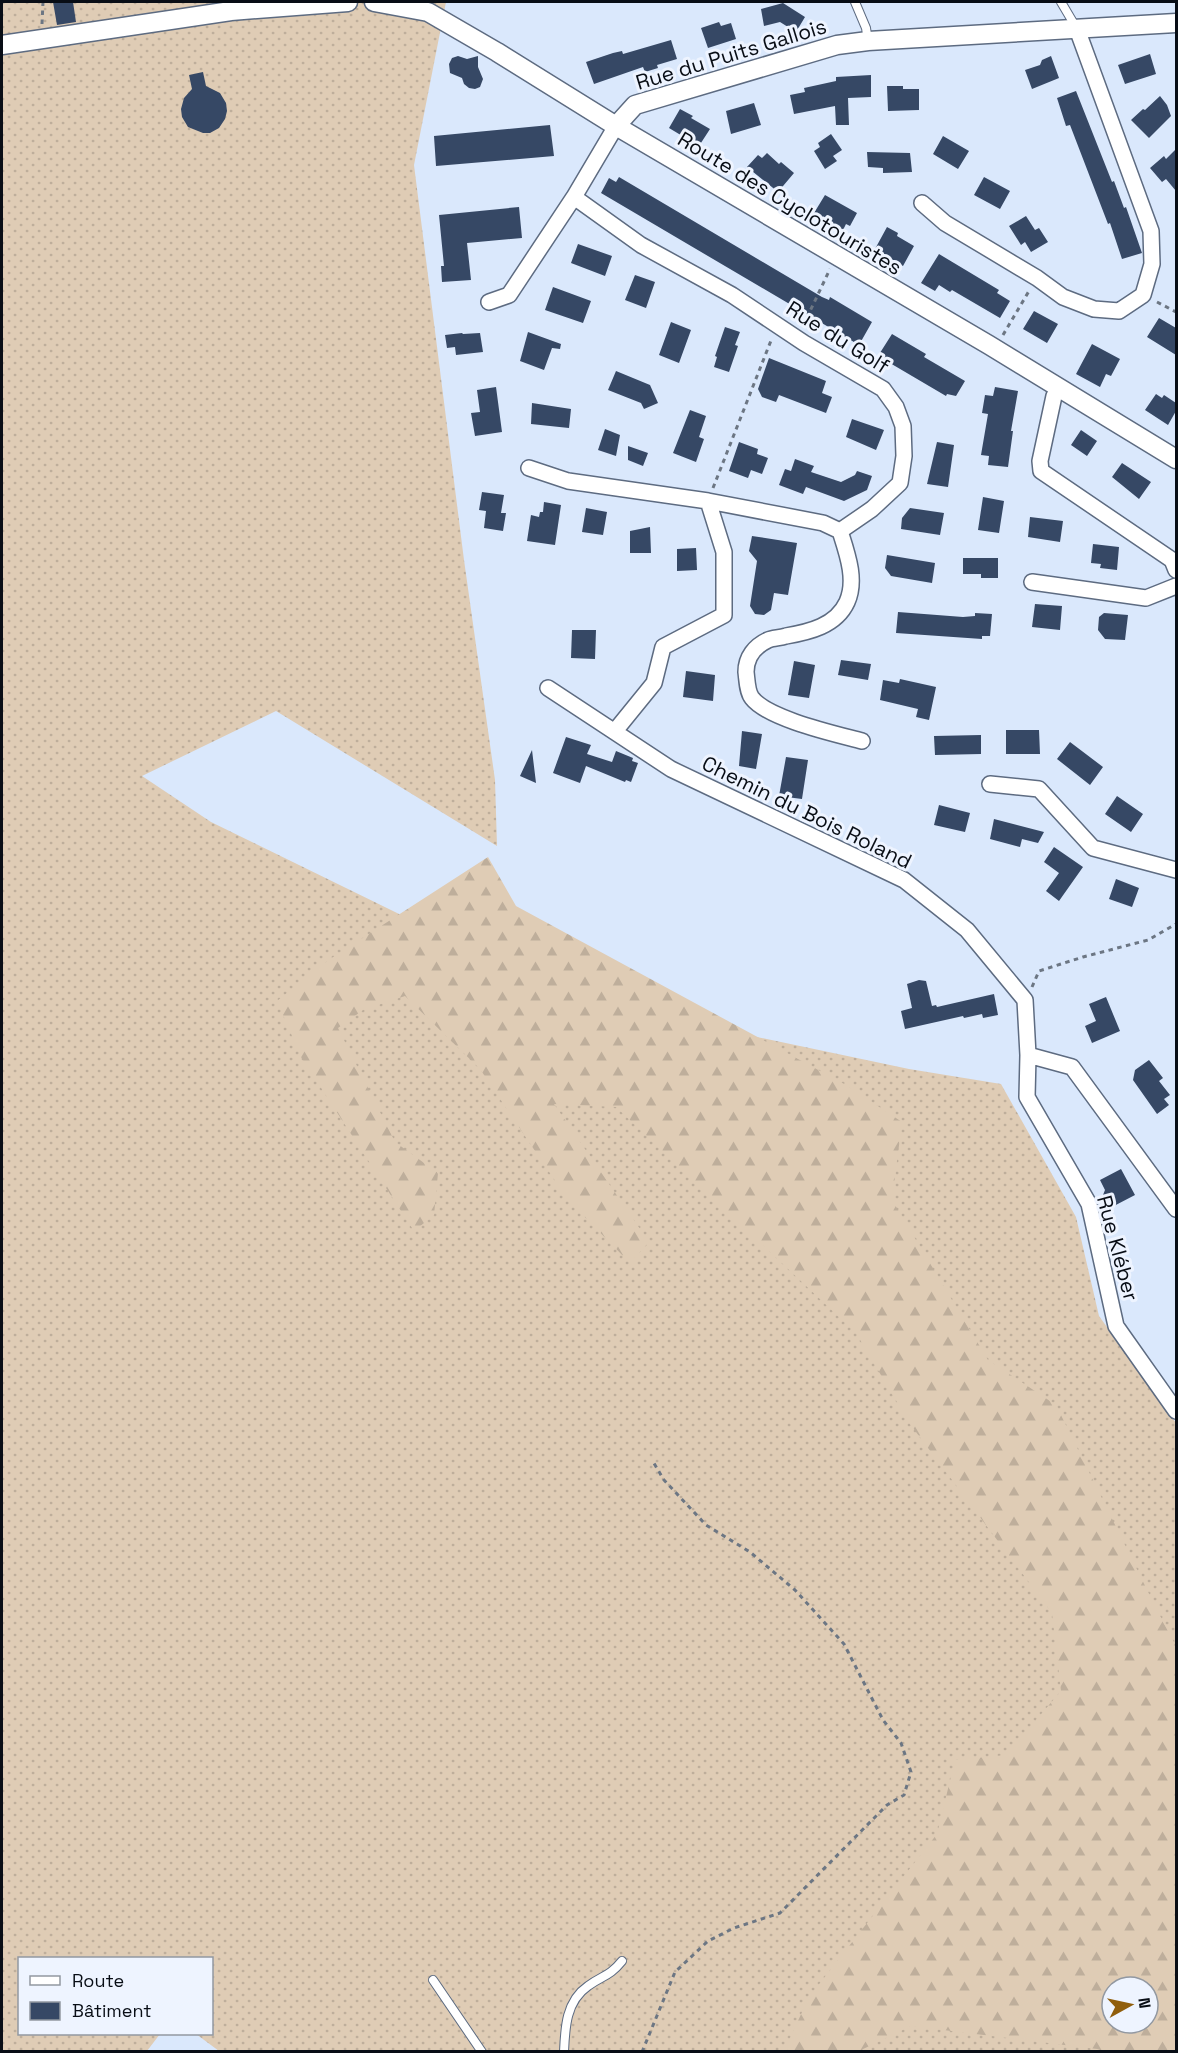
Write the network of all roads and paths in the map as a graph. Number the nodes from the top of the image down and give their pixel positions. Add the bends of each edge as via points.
1 (348, 2) edge
2 (374, 2) edge
3 (855, 2) edge
4 (1061, 2) edge
5 (1176, 23) edge
6 (1077, 29) junction
7 (868, 41) junction
8 (2, 45) edge
9 (616, 126) junction
10 (574, 197) junction
11 (922, 203) dead end
12 (836, 257) junction
13 (1037, 278) junction
14 (1143, 295) junction
15 (489, 302) dead end
16 (1176, 312) edge
17 (777, 325) junction
18 (797, 338) junction
19 (999, 341) dead end
20 (1060, 388) junction
21 (1176, 459) edge
22 (529, 468) dead end
23 (708, 501) junction
24 (840, 531) junction
25 (1176, 570) edge
26 (1032, 582) dead end
27 (1176, 586) edge
28 (548, 688) dead end
29 (615, 731) junction
30 (862, 741) dead end
31 (990, 784) dead end
32 (1176, 870) edge
33 (1176, 924) edge
34 (1025, 1000) junction
35 (1028, 1055) junction
36 (1176, 1209) edge
37 (1176, 1411) edge
38 (652, 1460) dead end
39 (622, 1961) dead end
40 (433, 1980) dead end
41 (482, 2052) edge
42 (564, 2052) edge
43 (642, 2052) edge

1 - 8 street via 231,11
2 - 9 street, Route des Cyclotouristes via 428,12
3 - 7 lane
4 - 6 lane
5 - 6 street, Rue du Puits Gallois
6 - 7 street, Rue du Puits Gallois
6 - 14 street via 1151,231 1152,264
7 - 9 street, Rue du Puits Gallois via 837,45 635,105
9 - 10 street
9 - 12 street, Route des Cyclotouristes
10 - 15 street via 509,296
10 - 17 street, Rue du Golf via 642,245
11 - 13 street via 945,223
12 - 18 path
12 - 20 street, Route des Cyclotouristes
13 - 14 street via 1063,297 1095,309 1119,311
13 - 19 path
14 - 16 path
17 - 18 street, Rue du Golf
17 - 23 path
18 - 24 street, Rue du Golf via 883,389 903,426 900,483
20 - 21 street, Route des Cyclotouristes
20 - 25 street via 1054,396 1041,471 1172,560
22 - 23 street via 568,481
23 - 24 street via 823,523
23 - 29 street via 724,552 724,615 663,647 654,683
24 - 30 street via 852,588 847,603 836,618 821,627 769,639 752,651 746,666 747,682 751,698 786,719
26 - 27 street via 1146,598
28 - 29 street, Chemin du Bois Roland
29 - 34 street, Chemin du Bois Roland via 671,769 904,880 967,930
31 - 32 street via 1039,789 1093,848
33 - 34 path via 1148,940 1039,971
34 - 35 street, Rue Kléber
35 - 36 street via 1072,1067
35 - 37 street, Rue Kléber via 1027,1097 1089,1204 1116,1326
38 - 43 path via 706,1525 750,1552 795,1590 844,1644 883,1720 901,1743 911,1772 904,1795 886,1805 780,1913 708,1941 675,1972
39 - 42 lane via 612,1973 587,1986 578,1996 565,2027
40 - 41 lane

